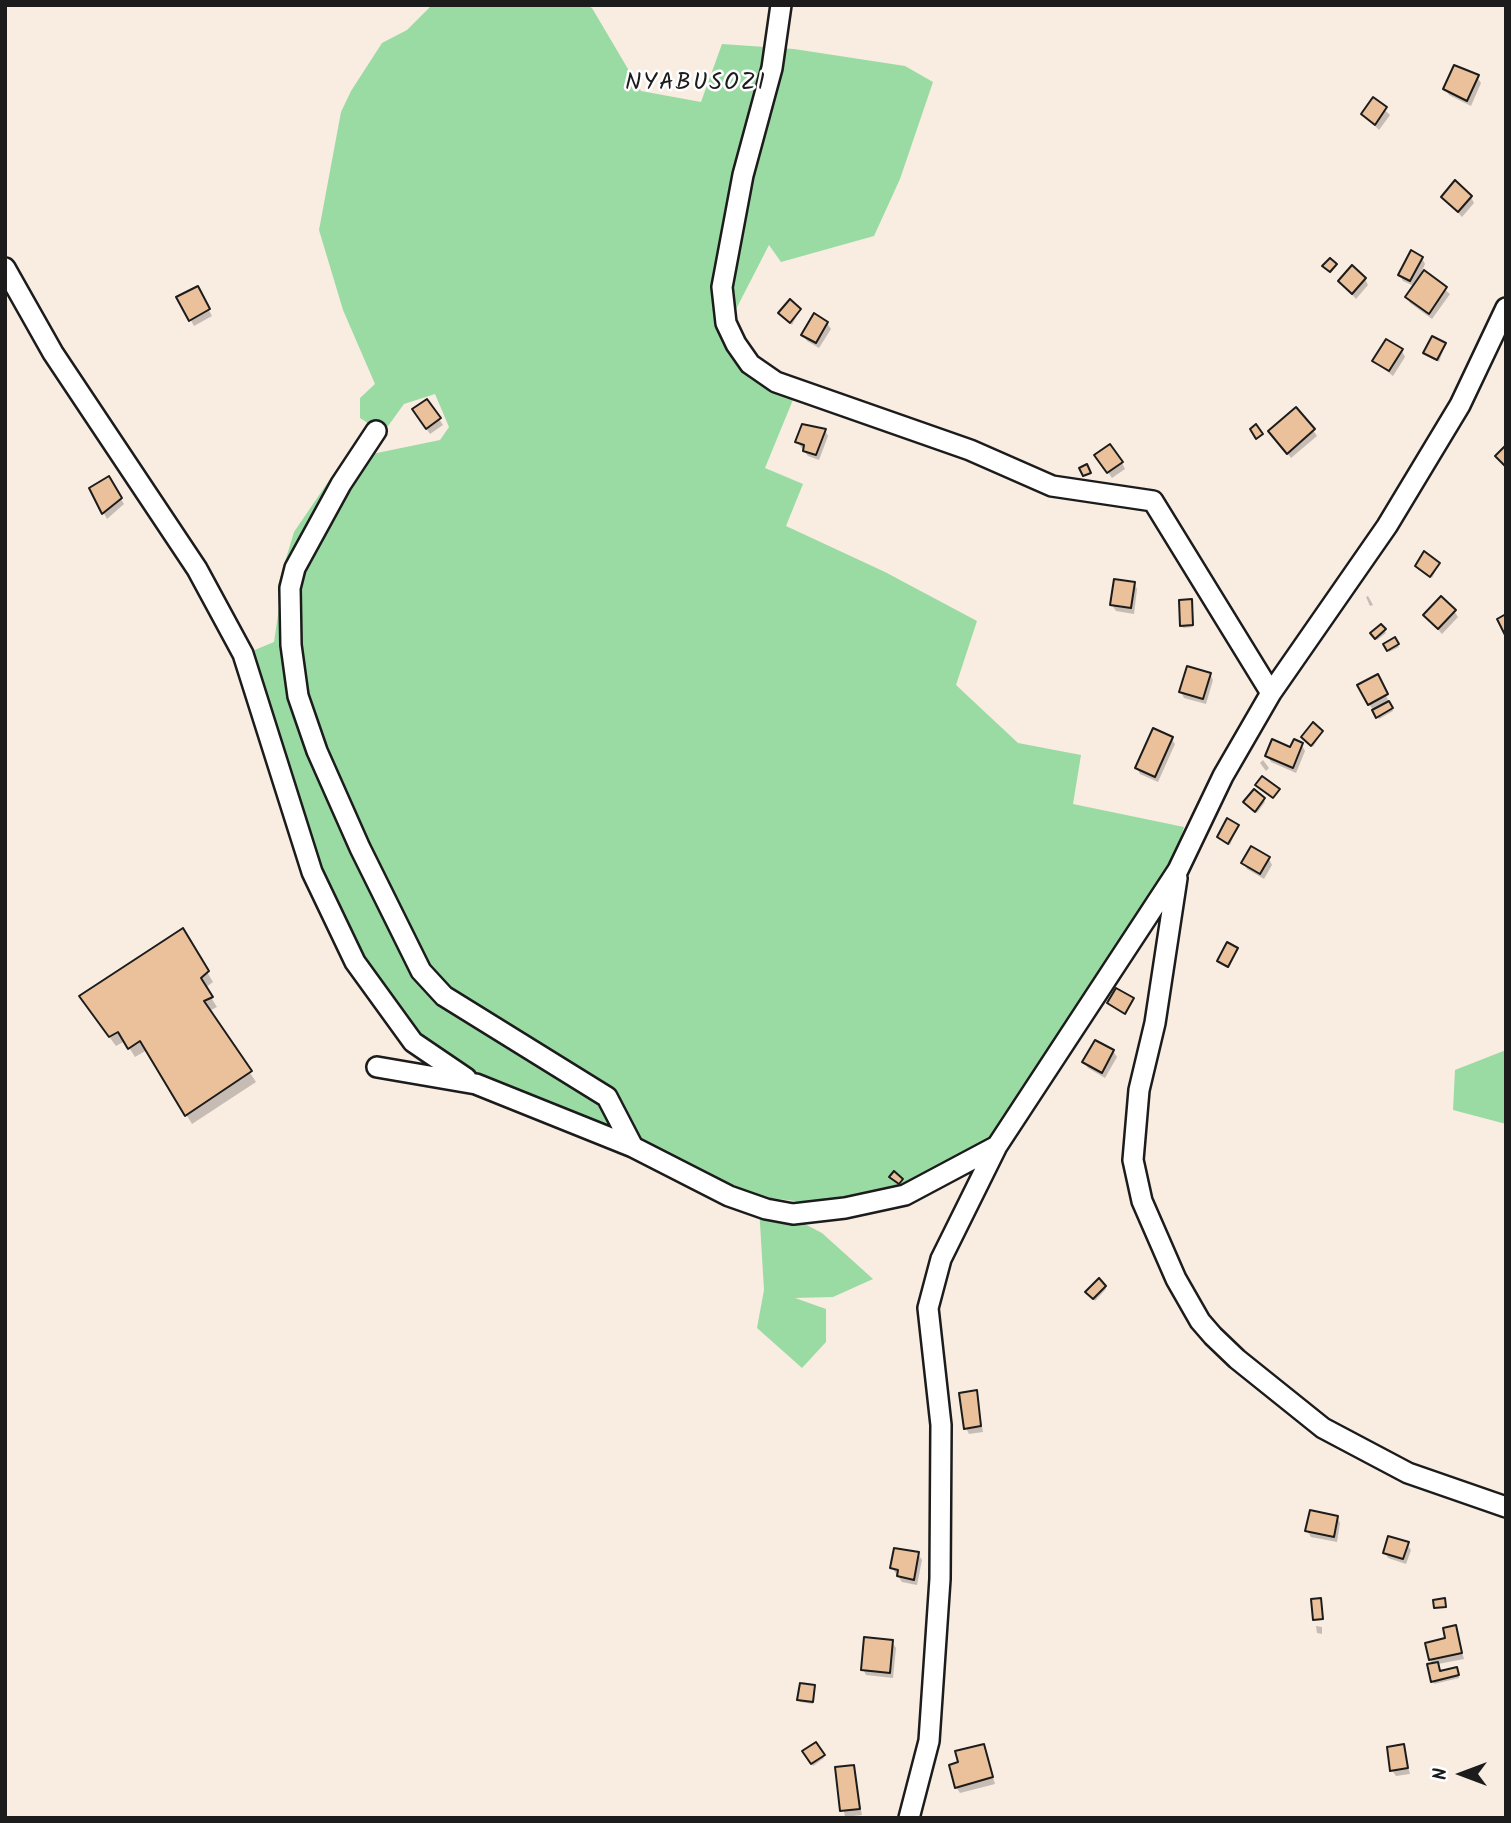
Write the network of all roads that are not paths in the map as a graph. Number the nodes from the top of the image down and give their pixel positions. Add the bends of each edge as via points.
1 (781, 5) edge
2 (5, 268) edge
3 (1506, 308) edge
4 (376, 431) dead end
5 (1271, 693) junction
6 (1178, 870) junction
7 (377, 1067) dead end
8 (476, 1084) junction
9 (997, 1146) junction
10 (633, 1147) junction
11 (1506, 1507) edge
12 (909, 1818) edge

1 - 5 street via 772,68 743,175 722,287 726,323 736,344 750,363 776,382 970,450 1052,486 1153,501
2 - 8 street via 53,353 197,569 243,654 312,872 355,962 413,1042
3 - 5 street via 1460,405 1387,526
4 - 10 street via 334,496 295,568 290,587 298,696 317,751 421,971 444,996 607,1097
5 - 6 street via 1223,776
6 - 9 street
6 - 11 street via 1155,1023 1139,1090 1133,1160 1142,1201 1176,1279 1213,1336 1323,1428 1408,1474
7 - 8 street
8 - 10 street
9 - 10 street via 905,1195 850,1208 793,1214 729,1196
9 - 12 street via 941,1259 929,1308 942,1425 940,1566 929,1741

